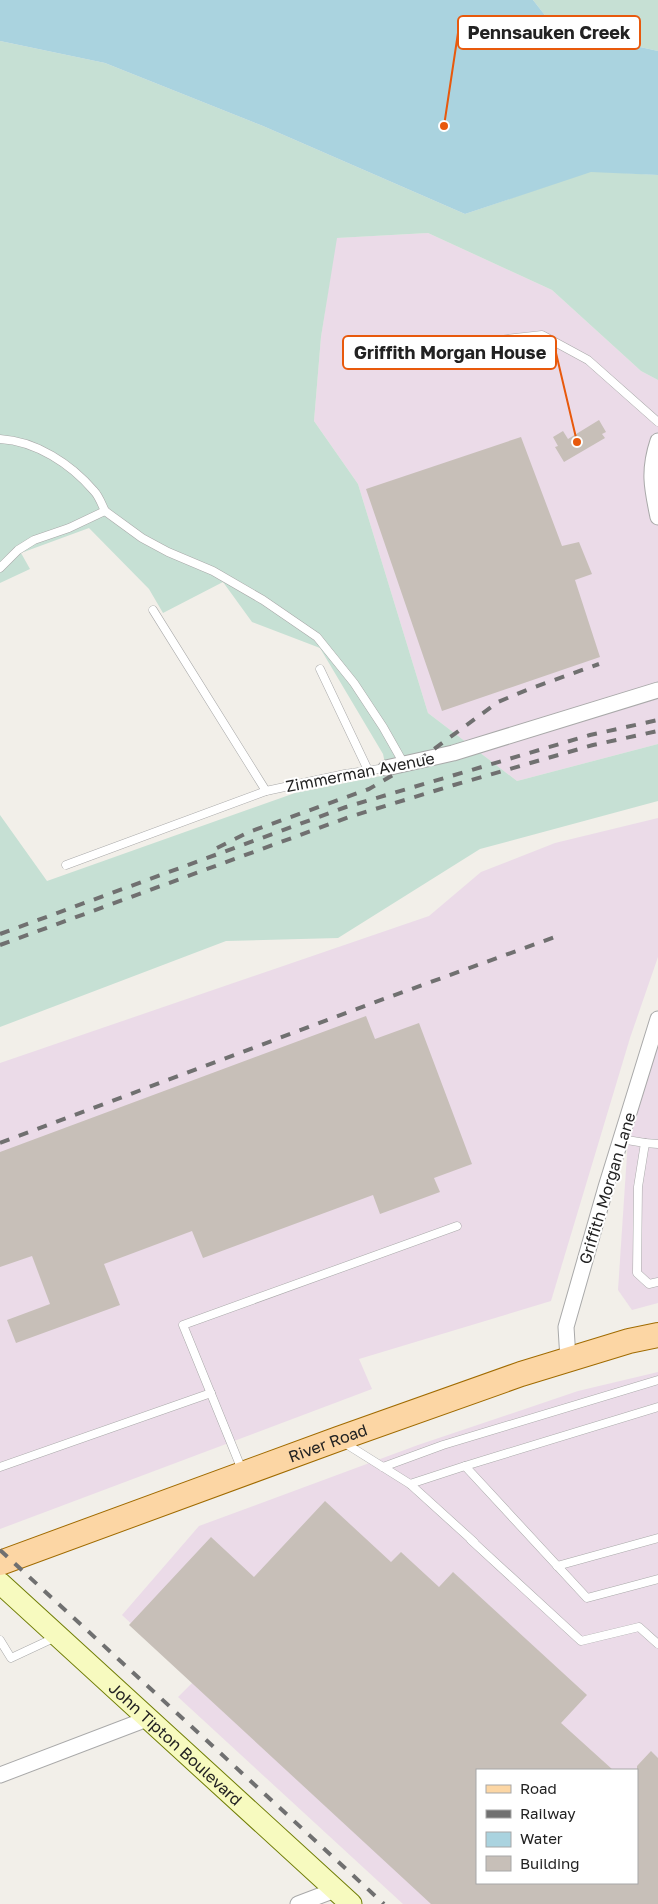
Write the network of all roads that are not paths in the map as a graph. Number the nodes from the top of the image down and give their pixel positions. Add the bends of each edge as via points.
1 (437, 347) dead end
2 (658, 422) edge
3 (0, 439) edge
4 (658, 441) edge
5 (105, 511) junction
6 (658, 517) edge
7 (0, 568) edge
8 (154, 610) dead end
9 (320, 669) dead end
10 (658, 690) edge
11 (404, 764) junction
12 (386, 768) joint
13 (368, 770) junction
14 (266, 791) junction
15 (66, 865) dead end
16 (658, 1019) edge
17 (621, 1139) junction
18 (644, 1143) junction
19 (658, 1144) edge
20 (457, 1226) dead end
21 (658, 1282) edge
22 (658, 1335) edge
23 (568, 1359) junction
24 (658, 1380) edge
25 (211, 1393) junction
26 (658, 1407) edge
27 (338, 1439) junction
28 (465, 1466) junction
29 (0, 1467) edge
30 (383, 1467) junction
31 (244, 1473) junction
32 (410, 1484) junction
33 (658, 1538) edge
34 (0, 1563) edge
35 (558, 1566) junction
36 (658, 1579) edge
37 (0, 1583) edge
38 (57, 1636) junction
39 (0, 1640) edge
40 (658, 1644) edge
41 (148, 1719) junction
42 (0, 1775) edge
43 (343, 1897) edge
44 (298, 1904) edge

1 - 2 lane via 542,336 588,360
3 - 5 lane via 32,446 68,467 94,491
4 - 6 street via 651,479
5 - 7 lane via 34,540
5 - 11 lane via 142,538 213,571 317,637 354,683
8 - 14 lane, Zimmerman Avenue
9 - 13 lane
10 - 11 street, Zimmerman Avenue via 453,753
11 - 12 street, Zimmerman Avenue
12 - 13 lane, Zimmerman Avenue
13 - 14 lane, Zimmerman Avenue
14 - 15 lane
16 - 17 street, Griffith Morgan Lane
17 - 18 lane
17 - 23 street, Griffith Morgan Lane via 566,1327
18 - 19 lane
18 - 21 lane via 638,1187 637,1273 649,1284
20 - 25 lane via 183,1326
22 - 23 main road, River Road
23 - 27 main road, River Road
24 - 30 lane via 443,1445
25 - 29 lane
25 - 31 lane
26 - 28 lane
27 - 30 lane
27 - 31 main road, River Road
28 - 32 lane
28 - 35 lane
30 - 32 lane
31 - 34 main road, River Road
32 - 40 lane via 581,1641 639,1627
33 - 35 lane
35 - 36 lane via 587,1598
37 - 38 street, John Tipton Boulevard
38 - 39 lane via 11,1658
38 - 41 street, John Tipton Boulevard
41 - 42 street
41 - 43 street, John Tipton Boulevard
43 - 44 street

